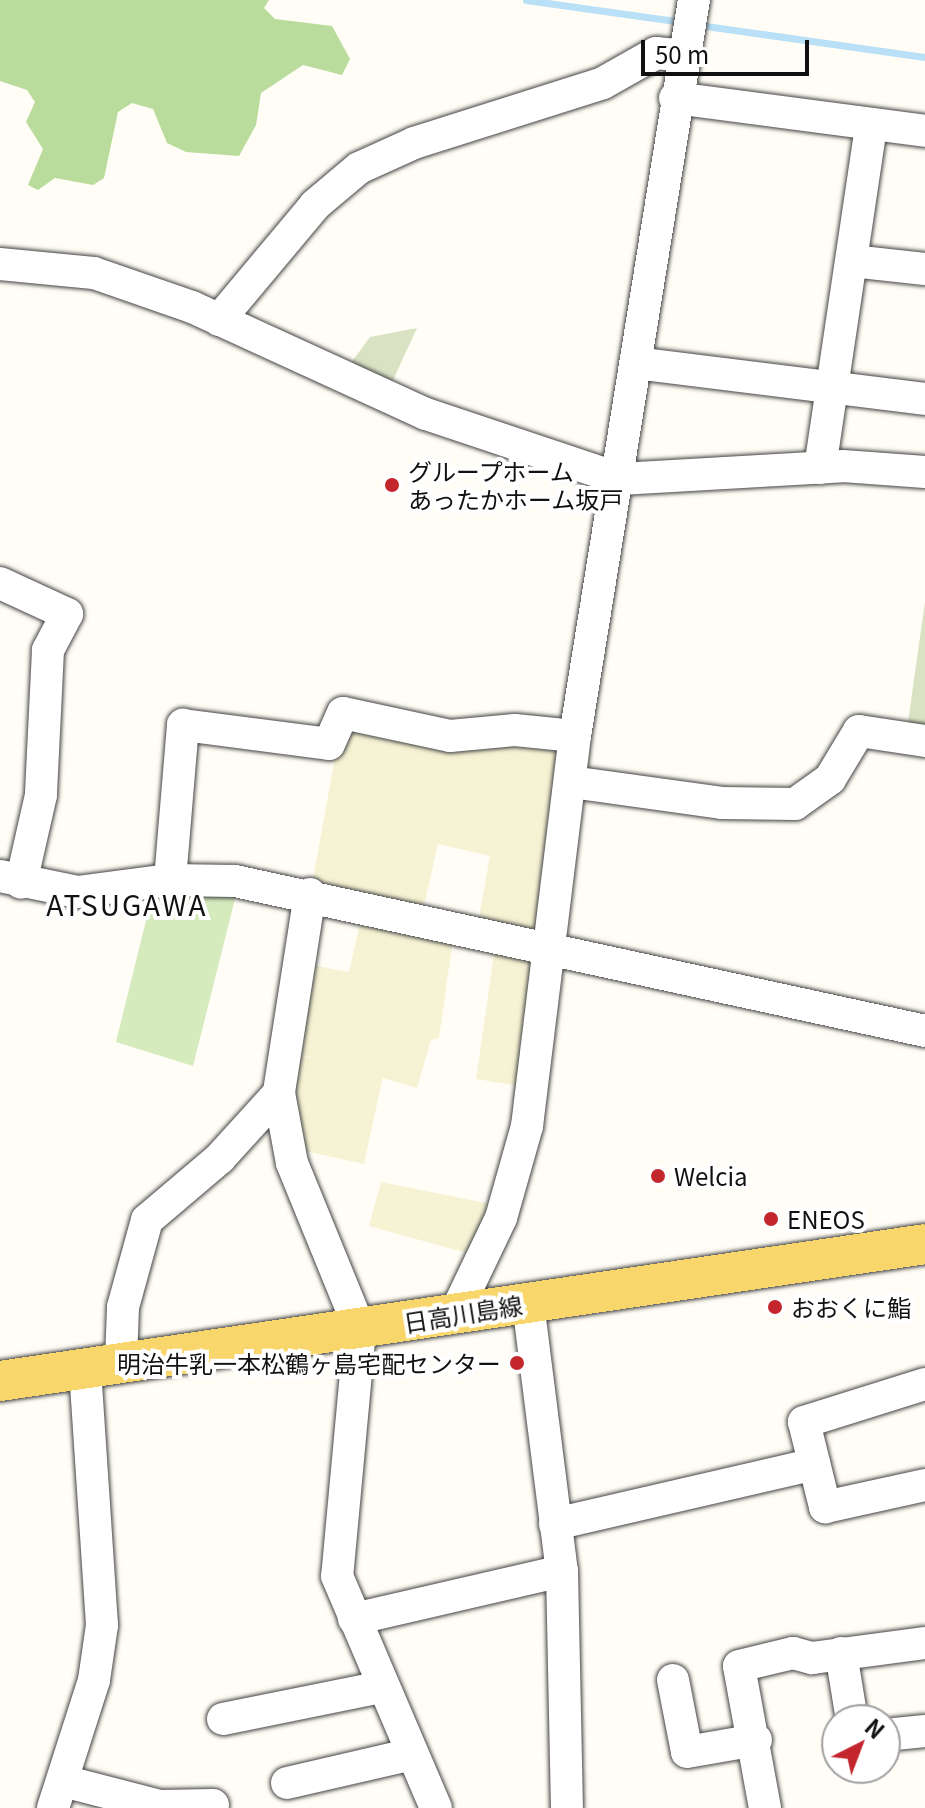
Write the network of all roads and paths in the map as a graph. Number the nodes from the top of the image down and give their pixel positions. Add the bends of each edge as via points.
1 (694, 0) edge
2 (685, 56) junction
3 (675, 98) junction
4 (871, 125) junction
5 (925, 131) edge
6 (852, 261) junction
7 (0, 265) edge
8 (925, 269) edge
9 (219, 320) junction
10 (636, 363) junction
11 (830, 387) junction
12 (925, 399) edge
13 (820, 468) junction
14 (925, 472) edge
15 (620, 479) junction
16 (0, 583) edge
17 (575, 736) junction
18 (925, 741) edge
19 (571, 782) junction
20 (10, 879) edge
21 (170, 880) junction
22 (310, 894) junction
23 (549, 950) junction
24 (925, 1031) edge
25 (279, 1093) junction
26 (925, 1244) edge
27 (528, 1303) junction
28 (455, 1314) junction
29 (360, 1330) junction
30 (103, 1363) junction
31 (0, 1381) edge
32 (925, 1384) edge
33 (814, 1464) junction
34 (925, 1485) edge
35 (555, 1524) junction
36 (562, 1571) junction
37 (354, 1619) junction
38 (925, 1643) edge
39 (841, 1653) junction
40 (673, 1680) dead end
41 (381, 1687) junction
42 (849, 1704) edge
43 (223, 1719) dead end
44 (925, 1731) edge
45 (901, 1733) edge
46 (756, 1740) junction
47 (408, 1755) junction
48 (287, 1783) dead end
49 (58, 1794) edge
50 (213, 1805) dead end
51 (436, 1808) edge
52 (567, 1808) edge
53 (765, 1808) edge

1 - 2 street
2 - 3 street
2 - 9 street via 656,53 603,83 414,143 359,168 315,205
3 - 4 street
3 - 10 street
4 - 5 street
4 - 6 street
6 - 8 street
6 - 11 street
7 - 9 street via 94,273
9 - 15 street via 426,414
10 - 11 street
10 - 15 street
11 - 12 street
11 - 13 street
13 - 14 street
13 - 15 street
15 - 17 street
16 - 20 street via 67,614 48,650 41,795
17 - 19 street
17 - 21 street via 515,730 450,736 343,713 329,744 183,725
18 - 19 street via 859,731 830,779 795,804 722,803
19 - 23 street
20 - 21 street via 77,892
21 - 22 street via 235,881
22 - 23 street
22 - 25 street
23 - 24 street
23 - 28 street via 527,1126 501,1218
25 - 29 street via 292,1163
25 - 30 street via 220,1158 147,1220
26 - 27 main road, 日高川島線
27 - 28 main road, 日高川島線
27 - 35 street
28 - 29 main road, 日高川島線
29 - 30 main road, 日高川島線
29 - 37 street via 336,1535 337,1576
30 - 31 main road, 日高川島線
30 - 49 street via 102,1625 94,1680
32 - 33 street via 804,1422
33 - 34 street via 825,1507
33 - 35 street
35 - 36 street
36 - 37 street
36 - 52 street
37 - 41 street
38 - 39 street
39 - 42 street
39 - 46 street via 793,1653 739,1666
40 - 46 street via 687,1752
41 - 43 street
41 - 47 street
44 - 45 street
46 - 53 street
47 - 48 street
47 - 51 street
49 - 50 street via 160,1806

